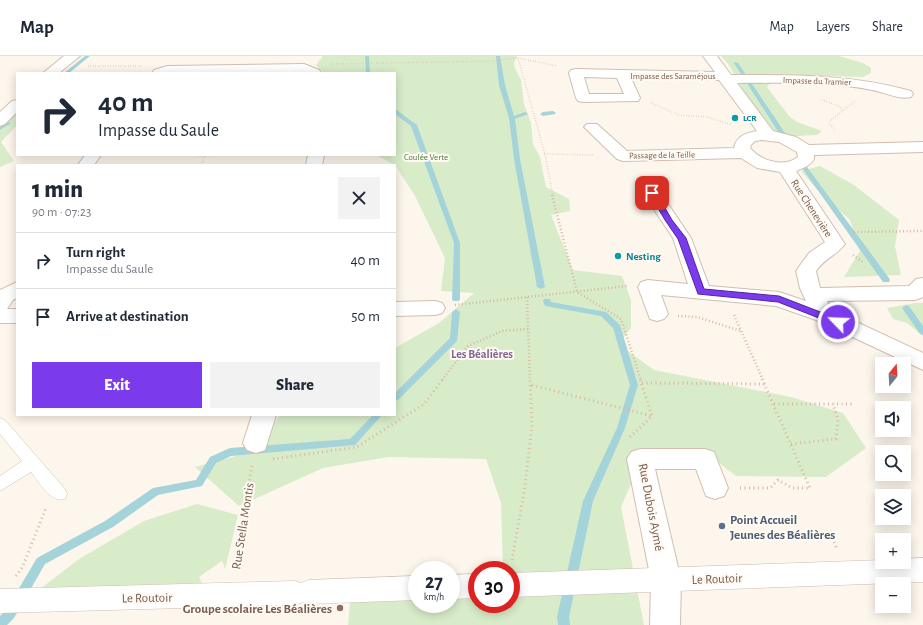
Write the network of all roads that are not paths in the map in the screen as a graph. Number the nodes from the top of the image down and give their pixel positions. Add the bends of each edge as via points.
1 (710, 56) edge
2 (77, 61) edge
3 (167, 66) edge
4 (52, 72) edge
5 (312, 72) edge
6 (623, 75) dead end
7 (724, 77) junction
8 (906, 94) dead end
9 (16, 105) edge
10 (0, 121) edge
11 (592, 127) dead end
12 (768, 135) junction
13 (923, 147) edge
14 (805, 150) junction
15 (744, 153) junction
16 (785, 167) junction
17 (652, 193) dead end
18 (923, 284) edge
19 (16, 289) edge
20 (701, 292) junction
21 (814, 295) junction
22 (0, 304) edge
23 (435, 308) road end
24 (396, 309) edge
25 (657, 314) road end
26 (0, 316) edge
27 (16, 316) edge
28 (823, 316) junction
29 (923, 362) edge
30 (264, 416) edge
31 (0, 424) edge
32 (259, 455) road end
33 (32, 463) junction
34 (0, 484) edge
35 (715, 488) road end
36 (59, 494) road end
37 (923, 570) edge
38 (520, 577) edge
39 (666, 580) junction
40 (408, 589) edge
41 (5, 593) edge
42 (665, 625) edge

1 - 7 street
2 - 4 street
3 - 5 street via 304,68
6 - 7 street, Impasse des Saraméjous
7 - 8 street, Impasse du Tramier via 848,81 886,87
7 - 12 street
9 - 10 street
11 - 15 street, Passage de la Teille via 622,156
12 - 14 street via 793,141
12 - 15 street via 745,140 741,146
13 - 14 street
14 - 16 street via 806,159 803,163
15 - 16 street via 762,163
16 - 21 street, Rue Chenevière via 835,244 816,258 806,271
17 - 20 street via 682,238
18 - 21 street via 915,293
19 - 22 street via 6,294
20 - 25 street via 648,287
20 - 28 street via 779,299
21 - 28 street, Rue Chenevière
23 - 24 street
26 - 27 street
28 - 29 street
30 - 32 street
31 - 33 lane
33 - 34 lane
33 - 36 lane
35 - 39 street, Rue Dubois Aymé via 704,458 640,459
37 - 39 street, Le Routoir
38 - 39 street, Le Routoir via 546,584
39 - 42 street, Rue Dubois Aymé
40 - 41 street, Le Routoir via 311,595 30,600

